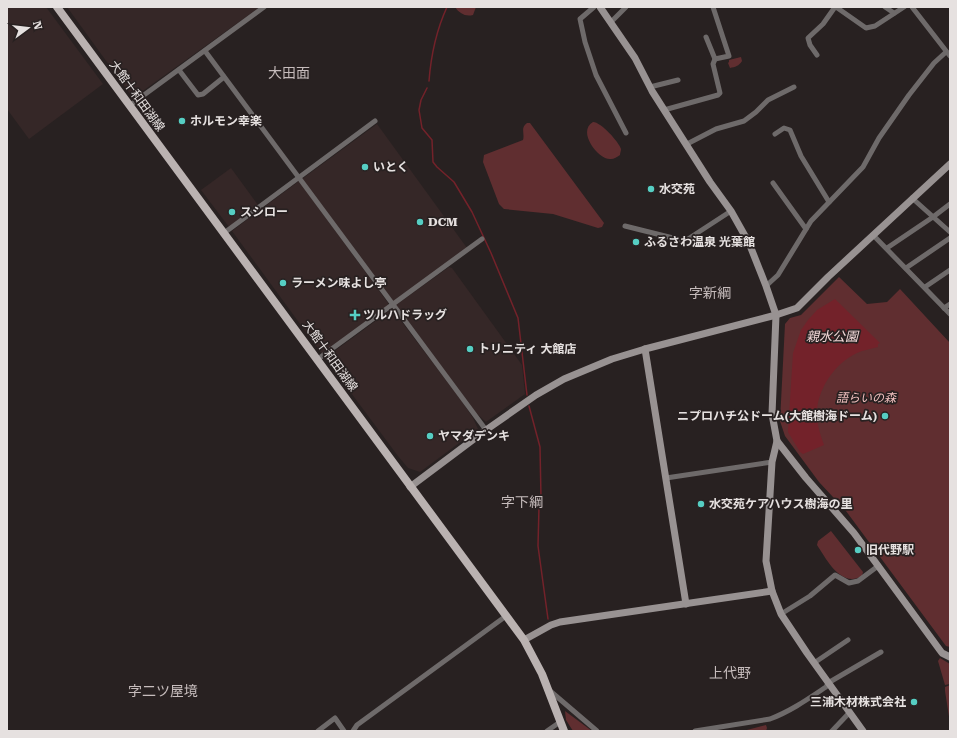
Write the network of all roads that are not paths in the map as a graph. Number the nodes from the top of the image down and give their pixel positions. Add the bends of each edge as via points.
1 (57, 7) edge
2 (264, 7) edge
3 (594, 7) edge
4 (600, 7) edge
5 (626, 7) edge
6 (713, 7) edge
7 (835, 7) edge
8 (885, 7) edge
9 (904, 7) edge
10 (912, 7) edge
11 (894, 13) junction
12 (611, 22) junction
13 (706, 37) dead end
14 (205, 51) junction
15 (949, 54) edge
16 (817, 55) dead end
17 (715, 59) junction
18 (179, 70) junction
19 (224, 77) junction
20 (678, 80) dead end
21 (650, 87) junction
22 (794, 87) dead end
23 (129, 106) junction
24 (664, 110) junction
25 (376, 121) dead end
26 (626, 133) dead end
27 (775, 134) dead end
28 (687, 144) junction
29 (950, 164) edge
30 (299, 178) junction
31 (772, 183) dead end
32 (912, 198) junction
33 (829, 202) junction
34 (950, 204) edge
35 (731, 211) junction
36 (933, 217) junction
37 (625, 226) dead end
38 (806, 229) junction
39 (950, 232) edge
40 (224, 233) junction
41 (873, 234) junction
42 (950, 238) edge
43 (482, 239) dead end
44 (887, 248) junction
45 (906, 268) junction
46 (950, 270) edge
47 (766, 286) junction
48 (925, 287) junction
49 (950, 304) edge
50 (392, 305) junction
51 (944, 308) junction
52 (950, 314) edge
53 (776, 315) junction
54 (645, 349) junction
55 (318, 359) junction
56 (486, 430) junction
57 (777, 441) junction
58 (772, 462) junction
59 (666, 478) junction
60 (410, 487) junction
61 (878, 566) junction
62 (772, 591) junction
63 (686, 604) junction
64 (781, 614) junction
65 (506, 616) junction
66 (524, 640) junction
67 (848, 640) dead end
68 (881, 652) dead end
69 (950, 656) edge
70 (814, 662) junction
71 (828, 683) junction
72 (549, 690) junction
73 (850, 712) junction
74 (560, 722) junction
75 (318, 731) edge
76 (344, 731) edge
77 (352, 731) edge
78 (547, 731) edge
79 (564, 731) edge
80 (597, 731) edge
81 (696, 731) edge
82 (832, 731) edge
83 (863, 731) edge

1 - 23 main road, 大館十和田湖線
2 - 14 street
3 - 26 street via 580,19 585,42 596,75
4 - 12 street
5 - 12 street
6 - 17 street via 728,56
7 - 11 street via 866,28 874,26
7 - 16 street via 823,24 808,38
8 - 11 street
9 - 11 street
10 - 15 street
12 - 21 street
13 - 17 street
14 - 18 street
14 - 19 street
15 - 33 street via 934,63 879,138 863,167
17 - 24 street via 713,64 720,93
18 - 19 street via 198,95 203,94
18 - 23 street
19 - 30 street
20 - 21 street
21 - 24 street
22 - 28 street via 768,100 744,121 716,128
23 - 40 main road, 大館十和田湖線
24 - 28 street
25 - 30 street
27 - 33 street via 784,128 790,130
28 - 35 street
29 - 32 street
30 - 40 street
30 - 50 street
31 - 38 street
32 - 36 street
32 - 41 street
33 - 38 street
34 - 36 street
35 - 37 street via 688,239 681,240
35 - 47 street via 749,243
36 - 39 street
36 - 44 street
38 - 47 street via 778,275
40 - 55 main road, 大館十和田湖線
41 - 44 street
41 - 53 street via 797,308
42 - 45 street
43 - 50 street
44 - 45 street
45 - 48 street
46 - 48 street
47 - 53 street
48 - 51 street
49 - 51 street
50 - 55 street
50 - 56 street
51 - 52 street
53 - 54 street
53 - 57 street via 772,414
54 - 56 street via 612,359 564,379
54 - 59 street
55 - 60 main road, 大館十和田湖線
56 - 60 street
57 - 58 street
57 - 61 street via 854,533
58 - 59 street
58 - 62 street via 766,561
59 - 63 street
60 - 65 main road, 大館十和田湖線
61 - 64 street via 858,581 849,582 836,575 810,596
61 - 69 street via 942,653
62 - 63 street
62 - 64 street
63 - 66 street via 560,622
64 - 70 street
65 - 66 main road, 大館十和田湖線
65 - 77 street via 356,725
66 - 72 main road, 大館十和田湖線
67 - 70 street
68 - 71 street
70 - 71 street
71 - 73 street
71 - 81 street via 826,687 793,709 770,719
72 - 74 main road, 大館十和田湖線
72 - 80 street
73 - 82 street
73 - 83 street
74 - 78 street
74 - 79 main road, 大館十和田湖線
75 - 76 street via 335,718

